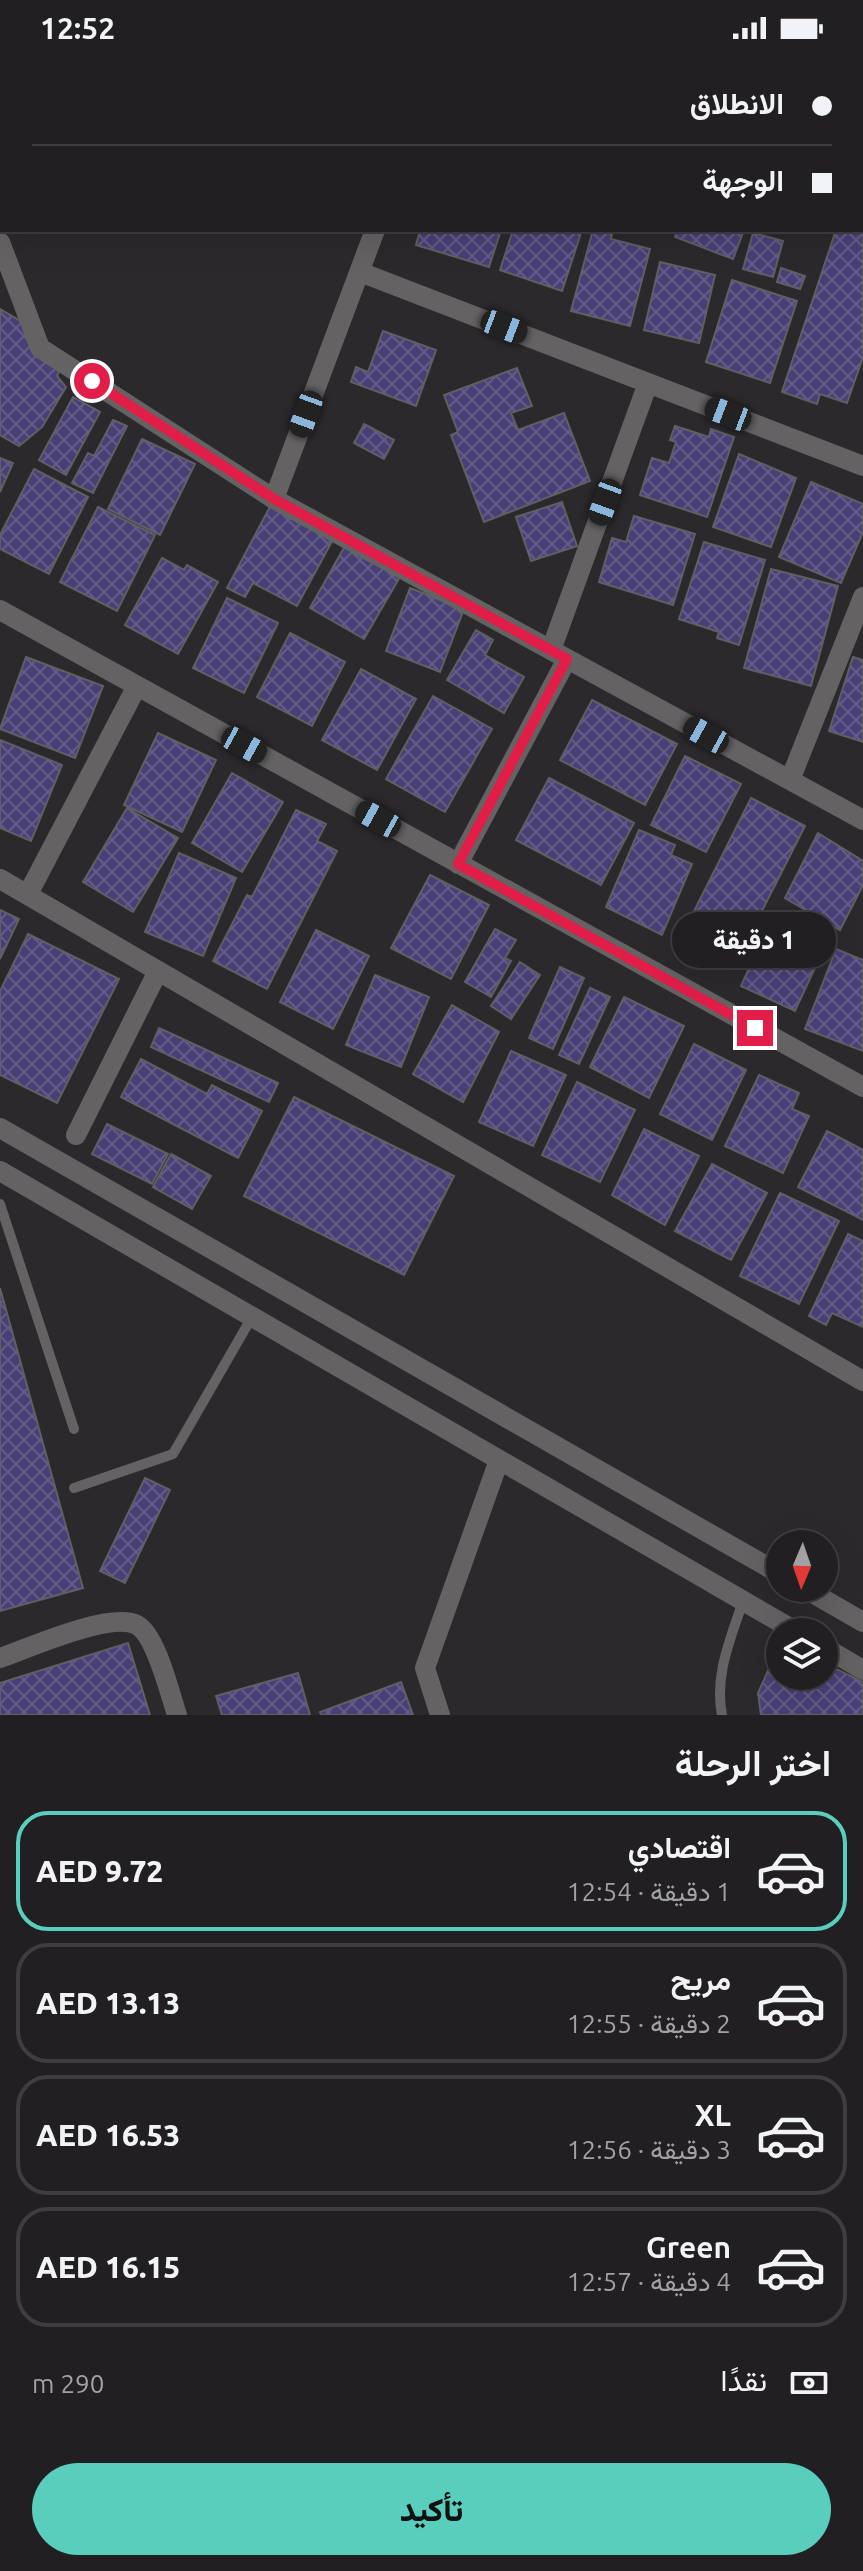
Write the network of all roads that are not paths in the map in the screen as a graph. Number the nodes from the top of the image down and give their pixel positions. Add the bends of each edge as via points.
1 (374, 232) edge
2 (0, 242) edge
3 (360, 272) junction
4 (648, 383) junction
5 (863, 466) edge
6 (274, 499) junction
7 (863, 597) edge
8 (0, 610) edge
9 (559, 654) junction
10 (137, 686) junction
11 (790, 780) junction
12 (863, 820) edge
13 (458, 864) junction
14 (0, 879) edge
15 (28, 894) junction
16 (158, 971) junction
17 (863, 1087) edge
18 (0, 1128) edge
19 (76, 1135) dead end
20 (0, 1171) edge
21 (0, 1204) edge
22 (252, 1317) junction
23 (863, 1381) edge
24 (74, 1429) dead end
25 (499, 1460) junction
26 (74, 1488) dead end
27 (766, 1566) edge
28 (743, 1601) junction
29 (828, 1602) edge
30 (773, 1618) edge
31 (863, 1622) edge
32 (838, 1655) edge
33 (0, 1658) edge
34 (863, 1670) edge
35 (177, 1715) edge
36 (440, 1715) edge
37 (722, 1715) edge

1 - 3 street
2 - 6 street via 40,348
3 - 4 street
3 - 6 street
4 - 5 street
4 - 9 street
6 - 9 street
7 - 11 street
8 - 10 street
9 - 11 street
9 - 13 street
10 - 13 street
10 - 15 street
11 - 12 street
13 - 17 street
14 - 15 street
15 - 16 street
16 - 19 street
16 - 23 street
18 - 27 street
20 - 22 street
21 - 24 lane
22 - 25 street
22 - 26 lane via 173,1454
25 - 28 street
25 - 36 street via 425,1668
28 - 30 street
28 - 37 lane via 721,1670
29 - 31 street
32 - 34 street
33 - 35 street via 93,1627 138,1625 152,1641

